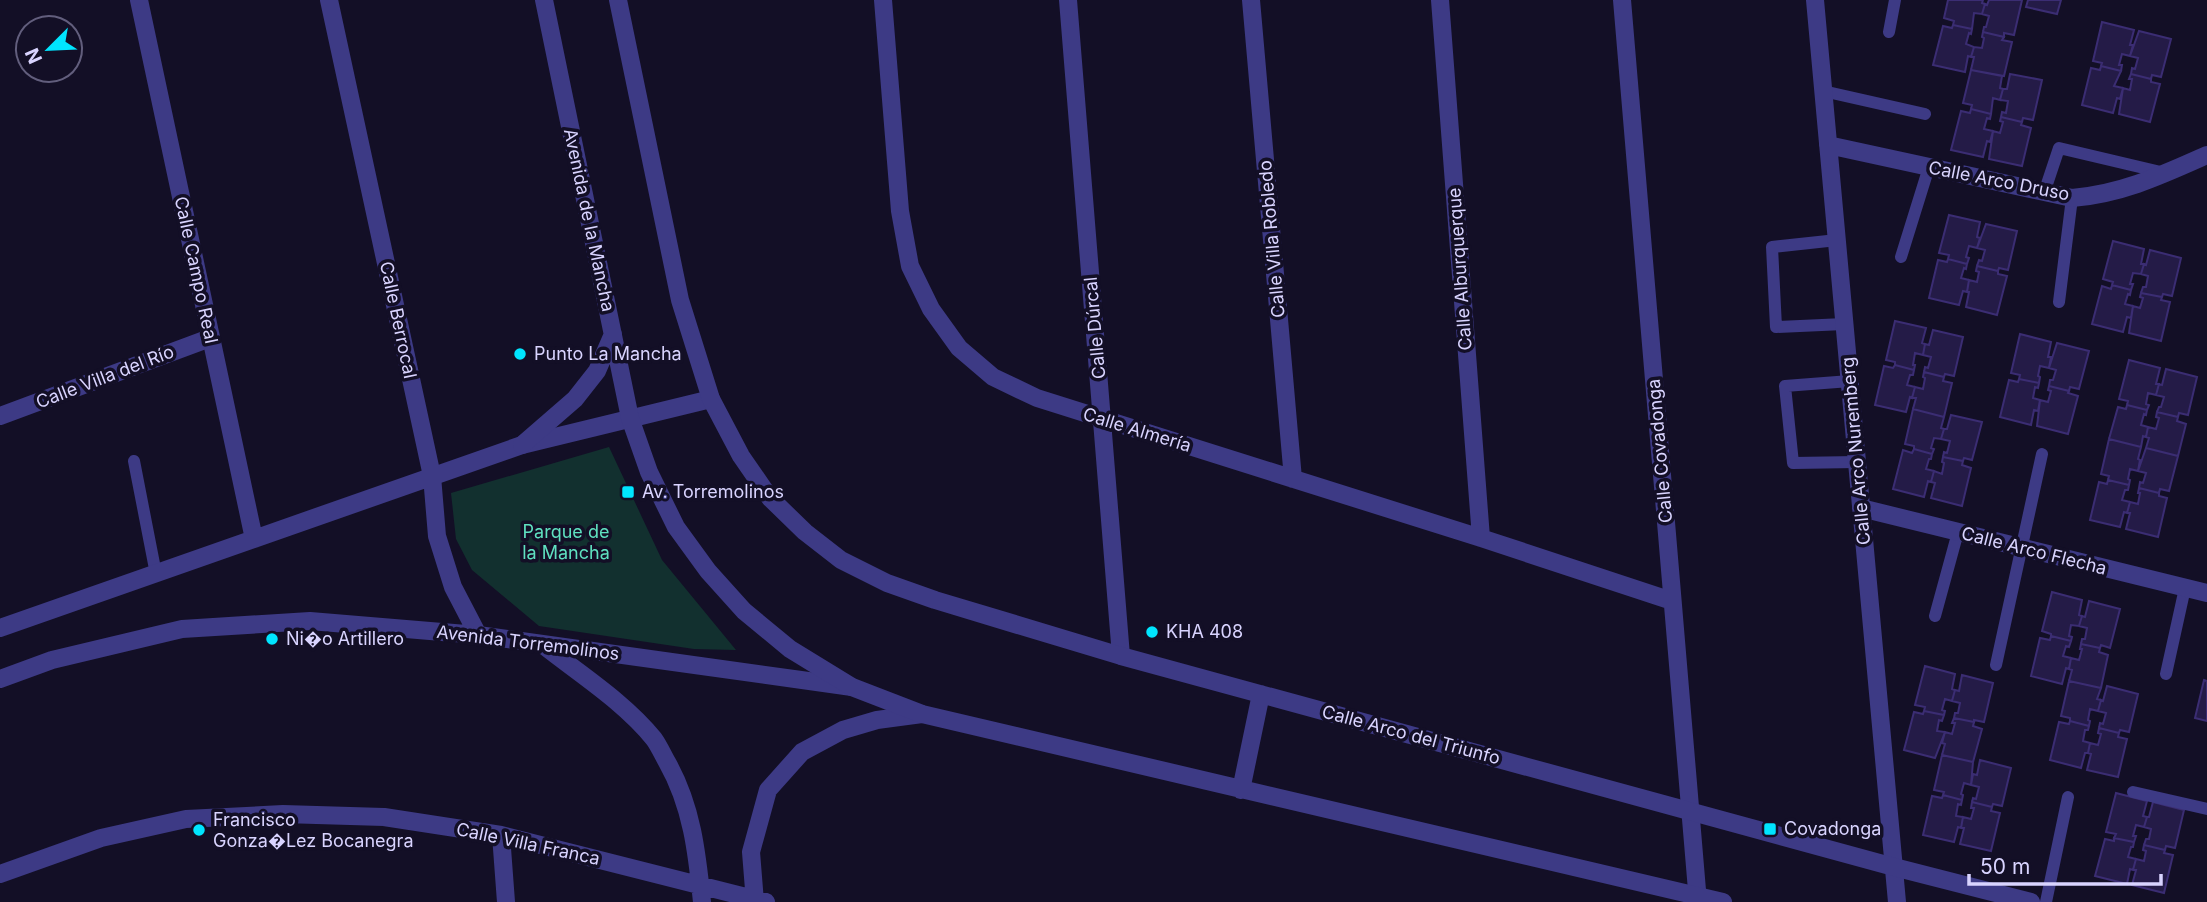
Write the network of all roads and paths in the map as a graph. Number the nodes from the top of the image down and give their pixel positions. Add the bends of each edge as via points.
1 (139, 0) edge
2 (330, 0) edge
3 (544, 0) edge
4 (618, 0) edge
5 (883, 0) edge
6 (1068, 0) edge
7 (1251, 0) edge
8 (1440, 0) edge
9 (1622, 0) edge
10 (1815, 0) edge
11 (1895, 0) edge
12 (1889, 32) dead end
13 (1823, 91) junction
14 (1925, 114) dead end
15 (1828, 145) junction
16 (2207, 155) edge
17 (1928, 167) junction
18 (2165, 173) junction
19 (2044, 193) junction
20 (2073, 198) junction
21 (1837, 240) junction
22 (1901, 257) dead end
23 (2059, 302) dead end
24 (1844, 324) junction
25 (613, 334) junction
26 (210, 338) junction
27 (1850, 381) junction
28 (712, 399) junction
29 (0, 416) edge
30 (630, 418) junction
31 (1102, 419) junction
32 (522, 445) junction
33 (2042, 454) dead end
34 (134, 461) dead end
35 (1857, 462) junction
36 (432, 476) junction
37 (1293, 479) junction
38 (1861, 508) junction
39 (1958, 532) junction
40 (1481, 538) junction
41 (254, 539) junction
42 (2021, 547) junction
43 (156, 574) junction
44 (2185, 588) junction
45 (2207, 593) edge
46 (1672, 601) junction
47 (1935, 616) dead end
48 (0, 628) edge
49 (478, 635) junction
50 (541, 643) junction
51 (1121, 656) junction
52 (1996, 665) dead end
53 (2166, 674) dead end
54 (0, 679) edge
55 (852, 687) junction
56 (1261, 694) junction
57 (922, 714) junction
58 (1241, 790) junction
59 (2133, 792) dead end
60 (2067, 797) dead end
61 (2207, 809) edge
62 (1690, 811) junction
63 (501, 835) junction
64 (1894, 867) junction
65 (0, 874) edge
66 (701, 893) edge
67 (1697, 899) edge
68 (759, 901) edge
69 (506, 902) edge
70 (1723, 902) edge
71 (1897, 902) edge
72 (2031, 902) edge
73 (2046, 902) edge

1 - 26 street, Calle Campo Real
2 - 36 street, Calle Berrocal
3 - 25 street, Avenida de la Mancha
4 - 28 street via 680,300
5 - 31 street, Calle Almería via 900,211 910,266 930,309 959,348 993,377 1037,398
6 - 31 street, Calle Dúrcal
7 - 37 street, Calle Villa Robledo
8 - 40 street, Calle Alburquerque
9 - 46 street, Calle Covadonga
10 - 13 street, Calle Arco Nuremberg
11 - 12 lane
13 - 14 lane
13 - 15 street, Calle Arco Nuremberg
15 - 17 street, Calle Arco Druso
15 - 21 street, Calle Arco Nuremberg
16 - 18 street, Calle Arco Druso
17 - 19 street, Calle Arco Druso
17 - 22 lane
18 - 19 lane via 2059,148
18 - 20 street, Calle Arco Druso via 2099,196
19 - 20 street, Calle Arco Druso
20 - 23 lane
21 - 24 street, Calle Arco Nuremberg
21 - 24 lane via 1772,247 1776,327
24 - 27 street, Calle Arco Nuremberg
25 - 30 street, Avenida de la Mancha
25 - 32 street via 597,371 575,399
26 - 29 street, Calle Villa del Río
26 - 41 street, Calle Campo Real
27 - 35 street, Calle Arco Nuremberg
27 - 35 lane via 1785,386 1793,463
28 - 30 street
28 - 51 street, Calle Arco del Triunfo via 741,456 771,498 841,559 887,583 935,600
30 - 32 street
30 - 55 street, Avenida de la Mancha via 676,527 708,571 744,611 790,649
31 - 37 street, Calle Almería
31 - 51 street, Calle Dúrcal
32 - 36 street
33 - 42 lane
34 - 43 lane
35 - 38 street, Calle Arco Nuremberg
36 - 41 street
36 - 49 street, Calle Berrocal via 441,549 453,587
37 - 40 street, Calle Almería
38 - 39 street, Calle Arco Flecha
38 - 64 street, Calle Arco Nuremberg
39 - 42 street, Calle Arco Flecha
39 - 47 lane
40 - 46 street, Calle Almería
41 - 43 street
42 - 44 street, Calle Arco Flecha
42 - 52 lane
43 - 48 street
44 - 45 street, Calle Arco Flecha
44 - 53 lane
46 - 62 street, Calle Covadonga
49 - 50 street, Avenida Torremolinos
49 - 54 street, Avenida Torremolinos via 310,621 182,629 52,660
50 - 55 street, Avenida Torremolinos
50 - 66 street via 628,711 655,741 677,779 692,822
51 - 56 street, Calle Arco del Triunfo
55 - 57 street
56 - 58 street
56 - 62 street, Calle Arco del Triunfo
57 - 58 street
57 - 68 street via 843,730 802,752 768,790 751,852
58 - 67 street
59 - 61 lane
60 - 73 lane
62 - 64 street, Calle Arco del Triunfo
62 - 67 street, Calle Covadonga
63 - 65 street, Calle Villa Franca via 384,817 284,814 186,819 102,838
63 - 66 street, Calle Villa Franca
63 - 69 street
64 - 71 street, Calle Arco Nuremberg
64 - 72 street, Calle Arco del Triunfo
66 - 68 street, Calle Villa Franca
67 - 70 street

